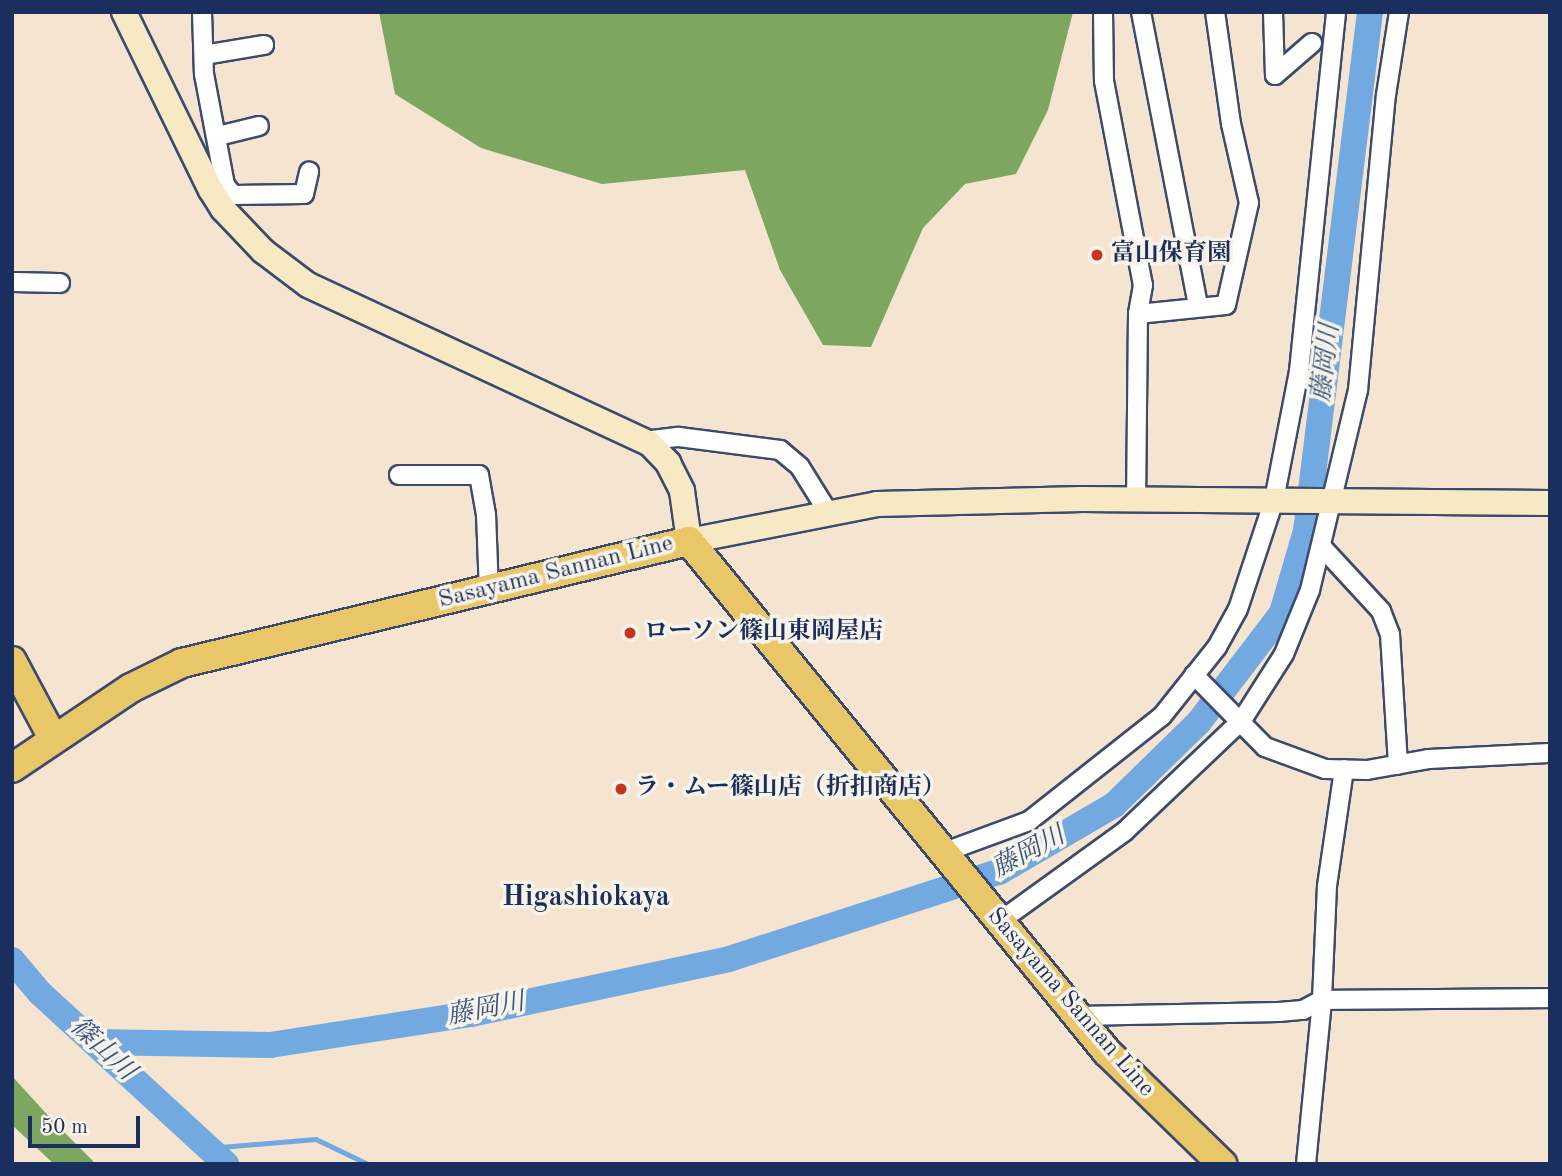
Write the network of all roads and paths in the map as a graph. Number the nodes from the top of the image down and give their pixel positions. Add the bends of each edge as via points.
1 (124, 12) edge
2 (202, 12) edge
3 (1103, 12) edge
4 (1141, 12) edge
5 (1215, 12) edge
6 (1273, 12) edge
7 (1336, 12) edge
8 (1399, 12) edge
9 (1312, 43) dead end
10 (264, 45) dead end
11 (204, 55) junction
12 (258, 126) dead end
13 (218, 136) junction
14 (309, 172) dead end
15 (218, 187) junction
16 (12, 282) edge
17 (60, 283) dead end
18 (1198, 306) junction
19 (1138, 314) junction
20 (644, 441) junction
21 (399, 475) dead end
22 (1136, 499) junction
23 (1280, 500) junction
24 (1331, 500) junction
25 (1550, 503) edge
26 (828, 512) junction
27 (689, 541) junction
28 (1322, 547) junction
29 (489, 591) junction
30 (12, 661) edge
31 (1196, 678) junction
32 (1240, 718) junction
33 (53, 737) junction
34 (1550, 753) edge
35 (1398, 765) junction
36 (12, 768) edge
37 (1344, 769) junction
38 (946, 857) junction
39 (994, 916) junction
40 (1550, 998) edge
41 (1322, 1000) junction
42 (1077, 1016) junction
43 (1222, 1164) edge
44 (1306, 1164) edge

1 - 15 street
2 - 11 street
3 - 19 street via 1104,81 1143,285
4 - 18 street
5 - 18 street via 1231,124 1249,203 1226,305
6 - 9 street via 1275,75
7 - 23 street via 1299,371
8 - 24 street via 1386,95 1365,341
10 - 11 street
11 - 13 street
12 - 13 street
13 - 15 street
14 - 15 street via 304,194 233,195
15 - 20 street via 223,209 263,251 308,285
16 - 17 street
18 - 19 street
19 - 22 street
20 - 26 street via 679,437 780,450 800,467
20 - 27 street via 668,463 682,491
21 - 29 street via 479,475 486,514
22 - 23 street
22 - 26 street via 877,504
23 - 24 street
23 - 31 street via 1238,609
24 - 25 street
24 - 28 street
26 - 27 street
27 - 29 main road, Sasayama Sannan Line
27 - 38 main road, Sasayama Sannan Line
28 - 32 street via 1284,654
28 - 35 street via 1381,611 1390,634
29 - 33 main road, Sasayama Sannan Line via 182,663 131,688
30 - 33 main road
31 - 32 street
31 - 38 street via 1162,716 1029,821
32 - 37 street via 1265,747 1305,763
32 - 39 street via 1125,831
33 - 36 main road, Sasayama Sannan Line
34 - 35 street
35 - 37 street
37 - 41 street via 1327,886
38 - 39 main road, Sasayama Sannan Line
39 - 42 main road, Sasayama Sannan Line
40 - 41 street
41 - 42 street via 1303,1010 1279,1012
41 - 44 street
42 - 43 main road, Sasayama Sannan Line via 1107,1052

